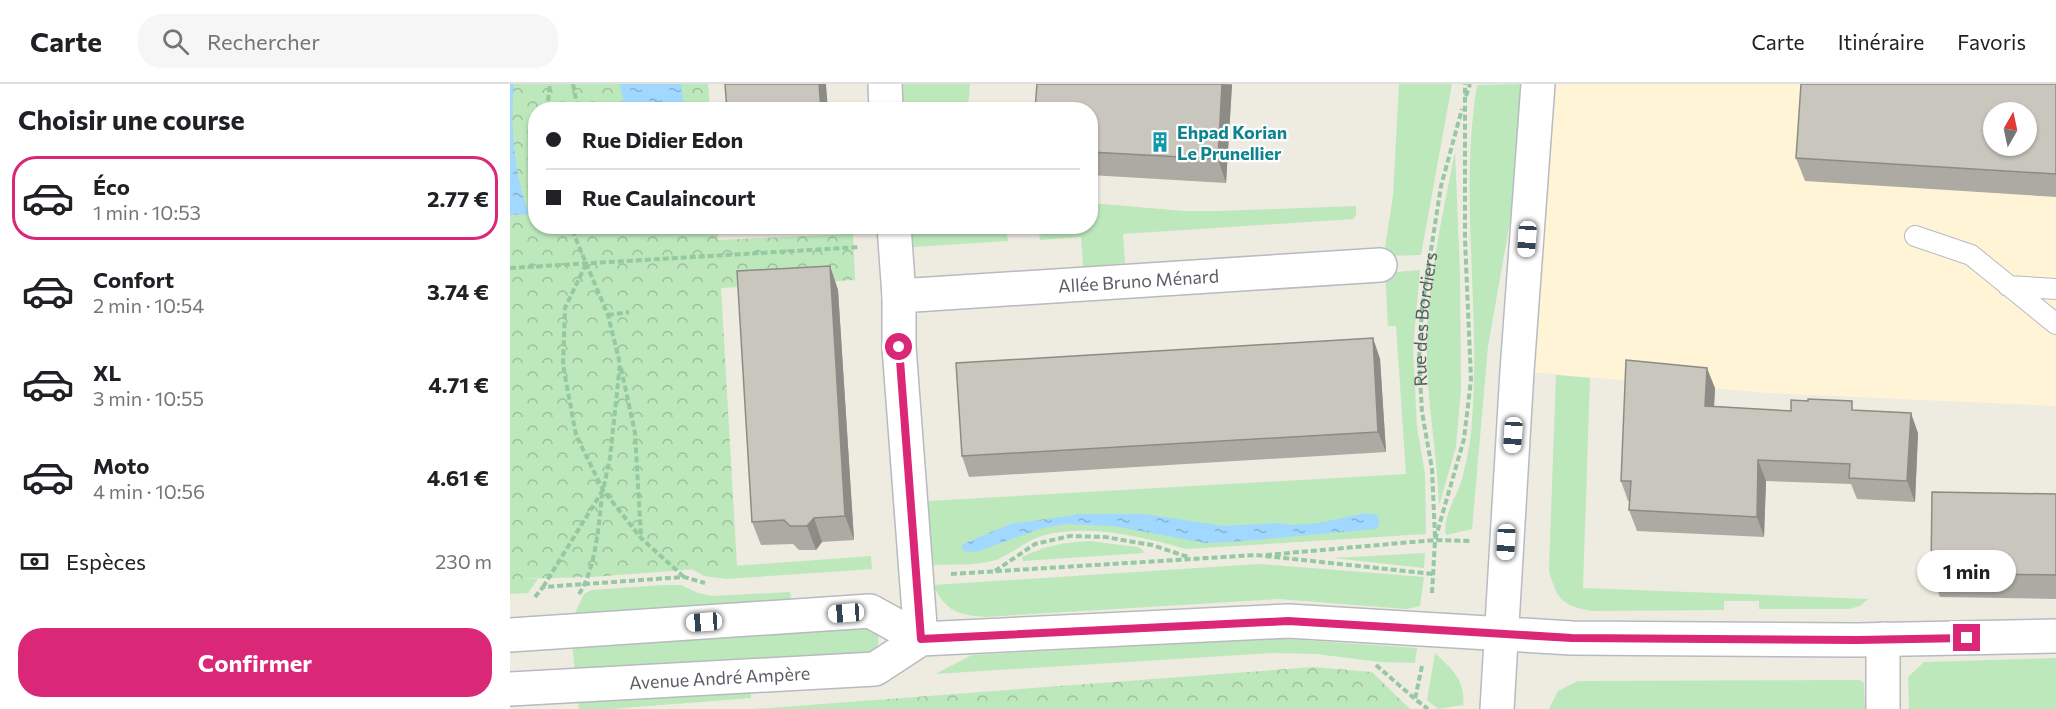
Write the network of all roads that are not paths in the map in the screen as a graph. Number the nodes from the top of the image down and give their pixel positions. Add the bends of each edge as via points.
1 (885, 84) edge
2 (1538, 84) edge
3 (886, 102) edge
4 (895, 236) edge
5 (1915, 236) dead end
6 (1380, 265) dead end
7 (2008, 286) junction
8 (2056, 289) edge
9 (899, 296) junction
10 (2056, 324) edge
11 (510, 635) edge
12 (1501, 635) junction
13 (2056, 636) edge
14 (921, 639) junction
15 (1882, 639) junction
16 (510, 689) edge
17 (1497, 709) edge
18 (1883, 709) edge

1 - 3 street
2 - 12 street
4 - 9 street
5 - 7 lane via 1971,255
6 - 9 street, Allée Bruno Ménard
7 - 8 lane
7 - 10 lane
9 - 14 street via 899,347
11 - 14 street via 870,611
12 - 14 street via 1288,621
12 - 15 street
12 - 17 street
13 - 15 street
14 - 16 street, Avenue André Ampère via 875,669
15 - 18 street

